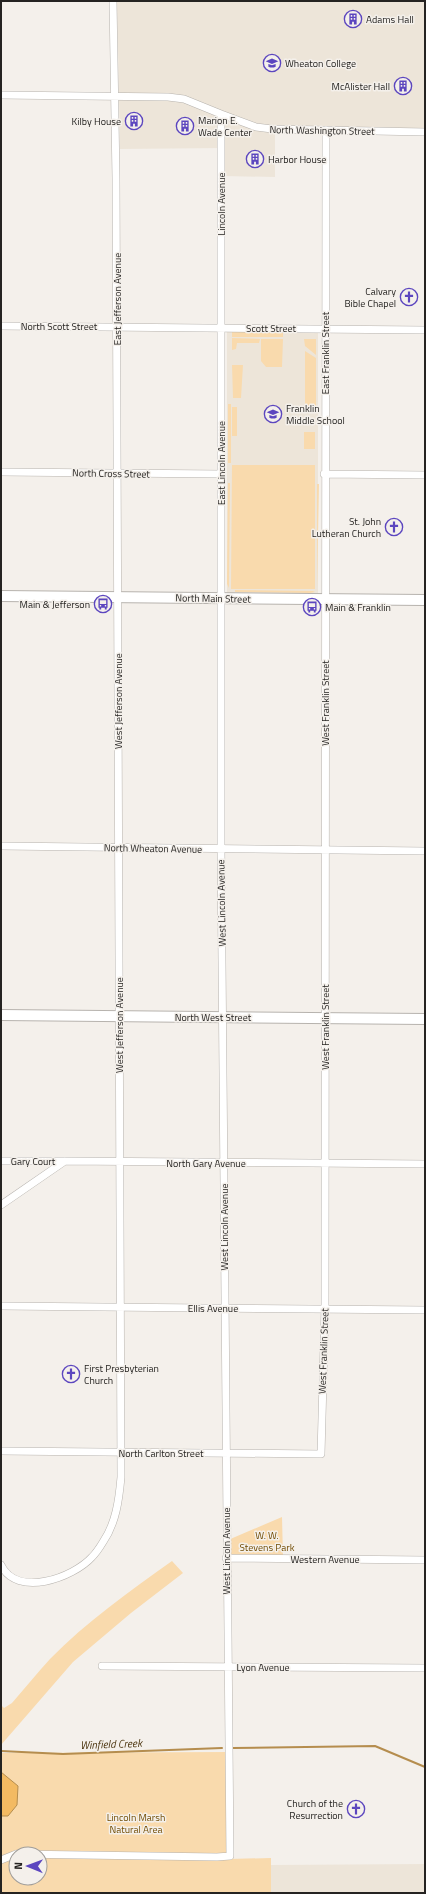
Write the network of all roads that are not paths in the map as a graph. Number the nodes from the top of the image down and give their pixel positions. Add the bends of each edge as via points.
1 (113, 1) edge
2 (1, 95) edge
3 (115, 96) junction
4 (221, 114) junction
5 (326, 130) junction
6 (425, 132) edge
7 (1, 326) edge
8 (117, 327) junction
9 (221, 328) junction
10 (325, 329) junction
11 (425, 330) edge
12 (1, 472) edge
13 (117, 473) junction
14 (221, 474) junction
15 (324, 474) junction
16 (425, 476) edge
17 (1, 596) edge
18 (118, 597) junction
19 (222, 598) junction
20 (325, 599) junction
21 (425, 600) edge
22 (1, 846) edge
23 (119, 848) junction
24 (221, 848) junction
25 (324, 850) junction
26 (425, 851) edge
27 (1, 1015) edge
28 (119, 1016) junction
29 (222, 1017) junction
30 (326, 1018) junction
31 (425, 1018) edge
32 (1, 1161) edge
33 (65, 1161) junction
34 (120, 1162) junction
35 (223, 1163) junction
36 (324, 1163) junction
37 (425, 1164) edge
38 (1, 1205) edge
39 (1, 1306) edge
40 (121, 1307) junction
41 (225, 1308) junction
42 (325, 1308) junction
43 (425, 1310) edge
44 (1, 1451) edge
45 (122, 1452) junction
46 (226, 1453) junction
47 (320, 1454) joint
48 (226, 1558) junction
49 (425, 1560) edge
50 (1, 1565) edge
51 (102, 1666) dead end
52 (227, 1667) junction
53 (425, 1668) edge
54 (48, 1855) edge

1 - 3 street, East Jefferson Avenue
2 - 3 street
3 - 4 street via 168,97 189,101
3 - 8 street, East Jefferson Avenue
4 - 5 street, North Washington Street via 256,127
4 - 9 street, Lincoln Avenue
5 - 6 street, North Washington Street
5 - 10 street, East Franklin Street
7 - 8 street, North Scott Street
8 - 9 street, Scott Street
8 - 13 street, East Jefferson Avenue
9 - 10 street, Scott Street
9 - 14 street, East Lincoln Avenue
10 - 11 street, Scott Street
10 - 15 street, East Franklin Street
12 - 13 street, North Cross Street
13 - 14 street, North Cross Street
13 - 18 street, East Jefferson Avenue
14 - 19 street, East Lincoln Avenue
15 - 16 street
15 - 20 street, East Franklin Street
17 - 18 street, North Main Street
18 - 19 street, North Main Street
18 - 23 street, West Jefferson Avenue
19 - 20 street, North Main Street
19 - 24 street, West Lincoln Avenue
20 - 21 street, North Main Street
20 - 25 street, West Franklin Street
22 - 23 street, North Wheaton Avenue
23 - 24 street, North Wheaton Avenue
23 - 28 street, West Jefferson Avenue
24 - 25 street, North Wheaton Avenue
24 - 29 street, West Lincoln Avenue
25 - 26 street, North Wheaton Avenue
25 - 30 street, West Franklin Street
27 - 28 street, North West Street
28 - 29 street, North West Street
28 - 34 street, West Jefferson Avenue
29 - 30 street, North West Street
29 - 35 street, West Lincoln Avenue
30 - 31 street, North West Street
30 - 36 street, West Franklin Street
32 - 33 street, Gary Court
33 - 34 street, North Gary Avenue
33 - 38 street
34 - 35 street, North Gary Avenue
34 - 40 street, West Jefferson Avenue
35 - 36 street, North Gary Avenue
35 - 41 street, West Lincoln Avenue
36 - 37 street, North Gary Avenue
36 - 42 street, West Franklin Street
39 - 40 street, Ellis Avenue
40 - 41 street, Ellis Avenue
40 - 45 street, West Jefferson Avenue
41 - 42 street, Ellis Avenue
41 - 46 street, West Lincoln Avenue
42 - 43 street, Ellis Avenue
42 - 47 street, West Franklin Street
44 - 45 street, North Carlton Street
45 - 46 street, North Carlton Street
45 - 50 street, West Jefferson Avenue via 120,1491 115,1518 108,1535 92,1558 66,1575 38,1583 16,1580 5,1574
46 - 47 street, North Carlton Street
46 - 48 street, West Lincoln Avenue
48 - 49 street, Western Avenue
48 - 52 street, West Lincoln Avenue
51 - 52 street, Lyon Avenue
52 - 53 street, Lyon Avenue
52 - 54 street, West Lincoln Avenue via 230,1856 217,1858

